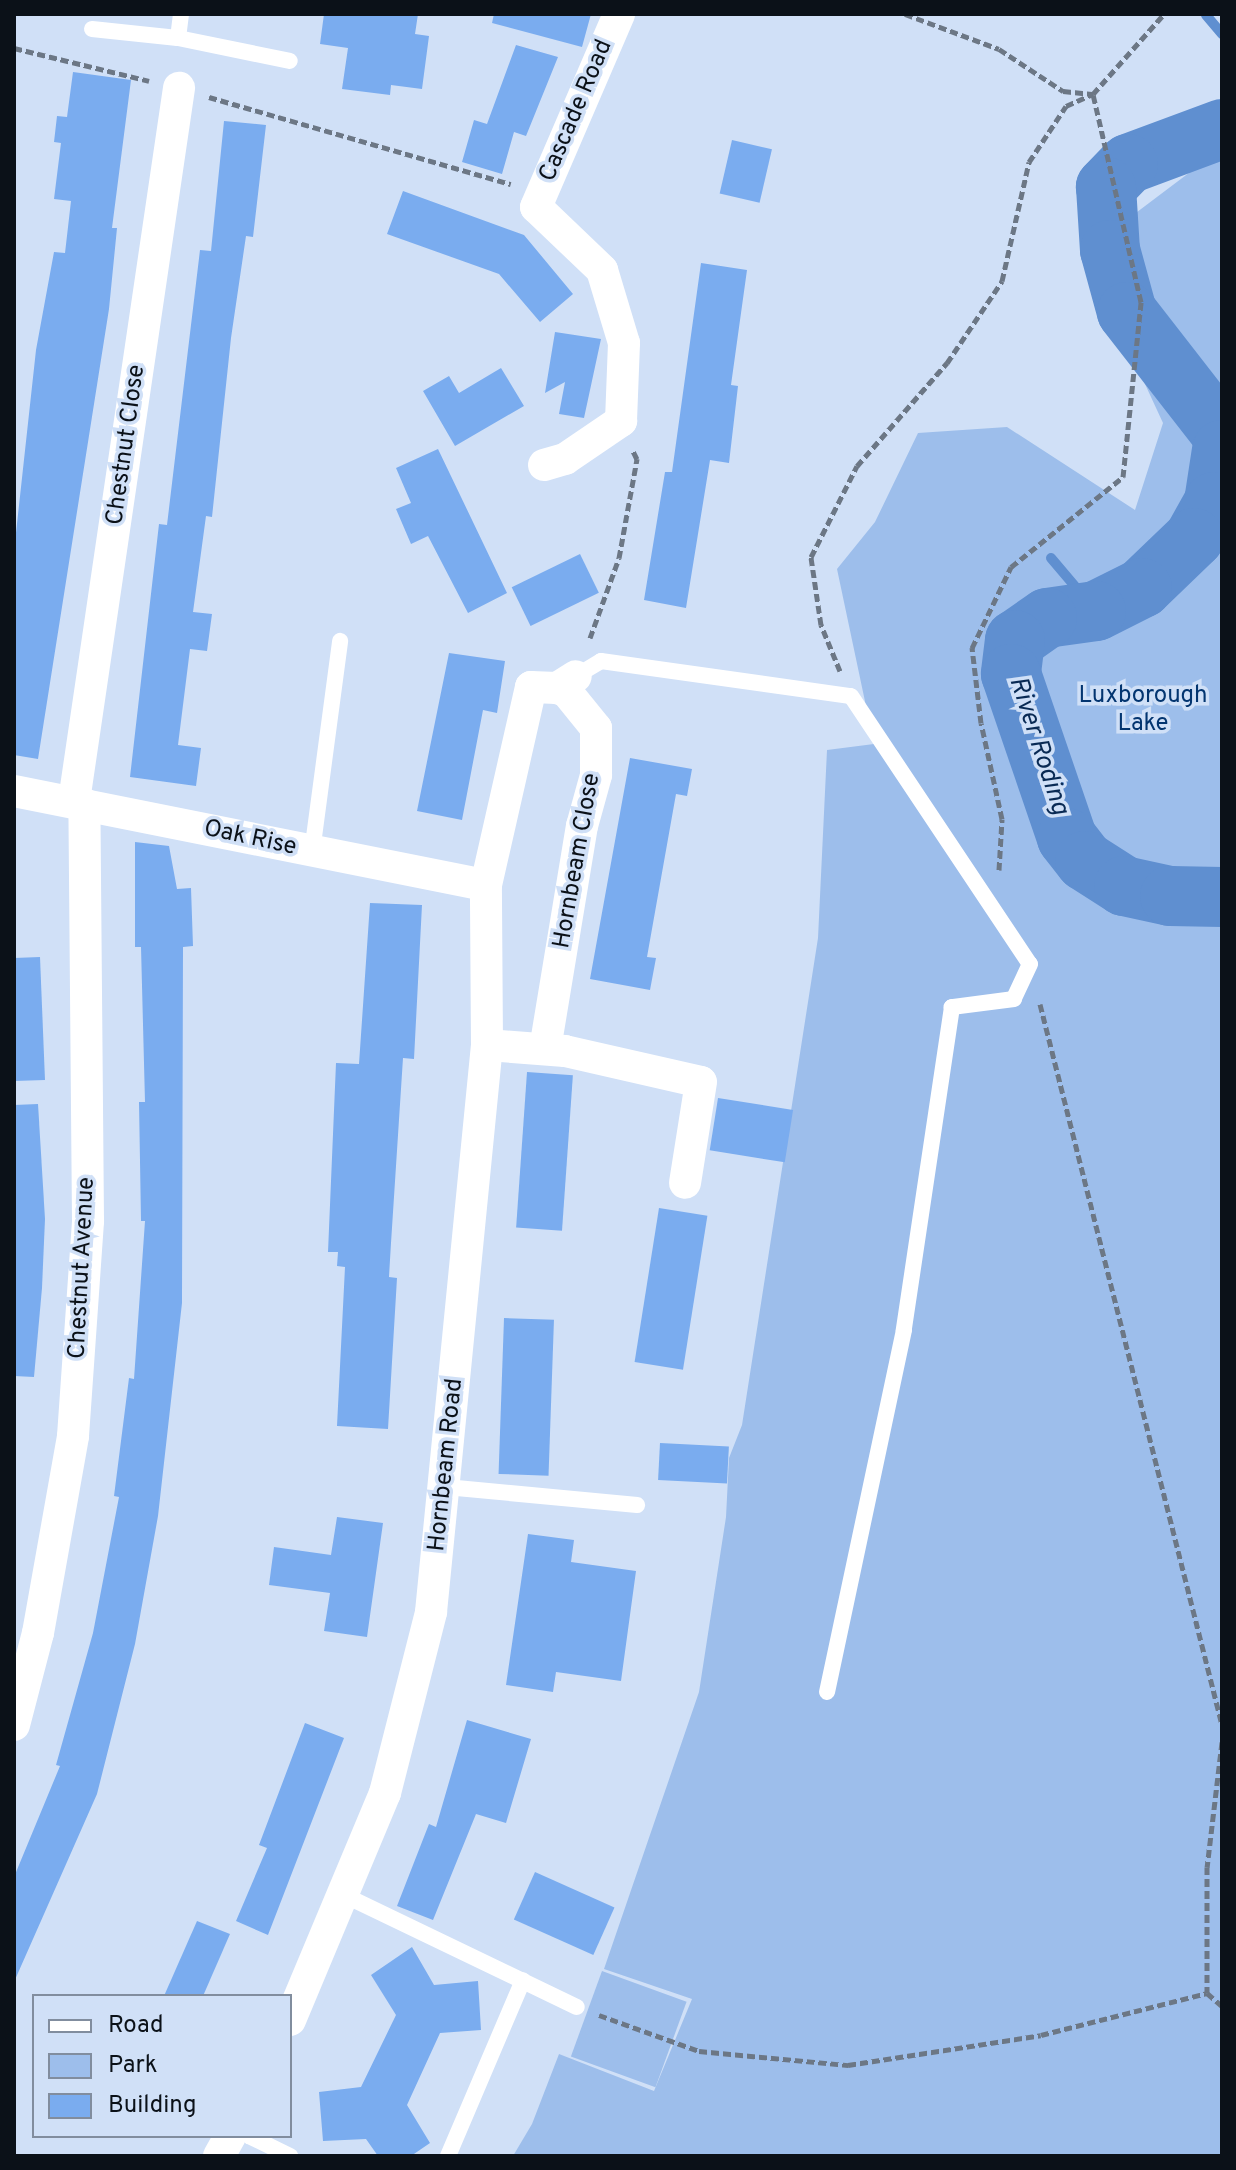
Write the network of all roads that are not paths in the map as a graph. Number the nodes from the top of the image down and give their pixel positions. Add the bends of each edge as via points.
1 (181, 14) edge
2 (619, 14) edge
3 (92, 29) dead end
4 (178, 38) junction
5 (290, 61) dead end
6 (179, 88) road end
7 (544, 465) dead end
8 (340, 641) dead end
9 (567, 682) junction
10 (14, 791) edge
11 (79, 803) junction
12 (312, 852) junction
13 (486, 885) junction
14 (487, 1045) junction
15 (545, 1049) junction
16 (685, 1183) dead end
17 (446, 1487) junction
18 (637, 1505) dead end
19 (827, 1692) dead end
20 (14, 1725) edge
21 (346, 1896) junction
22 (523, 1980) junction
23 (577, 2007) road end
24 (292, 2016) edge
25 (229, 2138) edge
26 (253, 2138) edge
27 (219, 2156) edge
28 (290, 2156) edge
29 (448, 2156) edge

1 - 4 lane
2 - 7 street, Cascade Road via 539,200 602,270 624,343 621,421 565,459
3 - 4 lane
4 - 5 lane
6 - 11 street, Chestnut Close
8 - 12 lane
9 - 13 street via 531,687
9 - 15 street, Hornbeam Close via 566,691 596,728 596,775 582,826
9 - 19 lane via 601,661 851,696 1030,964 1014,999 952,1007 904,1330
10 - 11 street, Oak Rise
11 - 12 street, Oak Rise
11 - 20 street, Chestnut Avenue via 88,1221 73,1436 38,1633
12 - 13 street, Oak Rise
13 - 14 street, Hornbeam Road
14 - 15 street
14 - 17 street, Hornbeam Road
15 - 16 street via 701,1082
17 - 18 lane
17 - 21 street, Hornbeam Road via 431,1612 385,1793
21 - 22 lane
21 - 24 street, Hornbeam Road
22 - 23 lane
22 - 29 lane
25 - 27 street
26 - 28 lane

